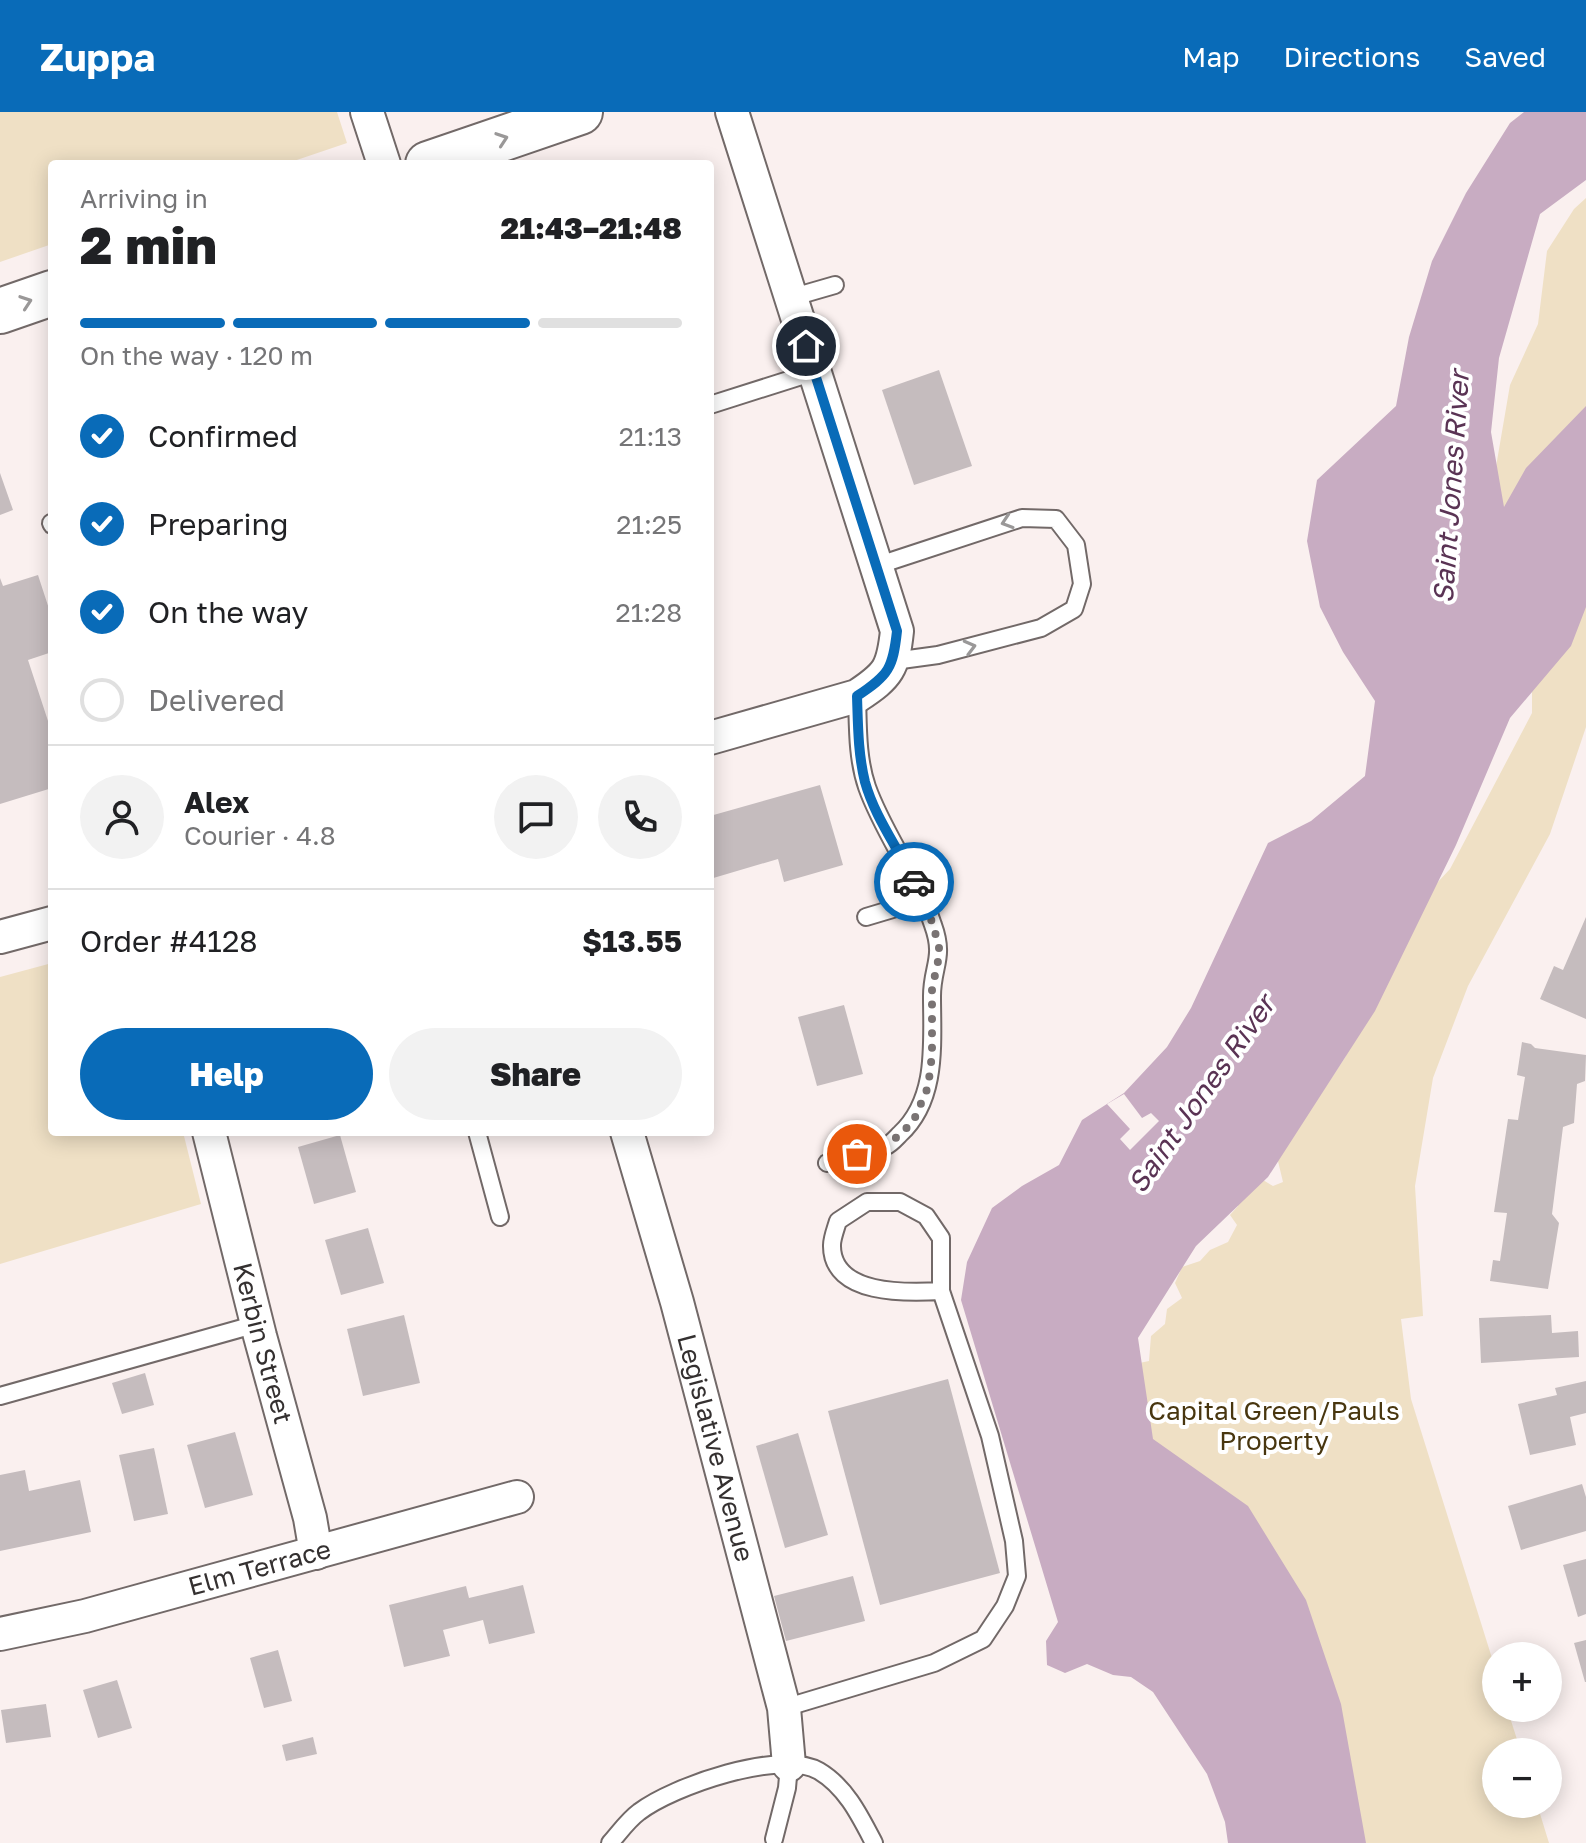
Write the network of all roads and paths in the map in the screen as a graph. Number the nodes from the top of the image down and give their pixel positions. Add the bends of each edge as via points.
1 (367, 112) edge
2 (580, 112) edge
3 (732, 112) edge
4 (383, 160) edge
5 (440, 160) edge
6 (835, 285) dead end
7 (48, 294) edge
8 (790, 298) junction
9 (0, 311) edge
10 (814, 372) junction
11 (714, 404) edge
12 (876, 566) junction
13 (895, 646) junction
14 (857, 696) junction
15 (714, 737) edge
16 (923, 900) junction
17 (866, 917) dead end
18 (48, 924) edge
19 (0, 937) edge
20 (210, 1136) edge
21 (478, 1136) edge
22 (628, 1136) edge
23 (827, 1163) dead end
24 (500, 1217) dead end
25 (941, 1291) junction
26 (257, 1324) junction
27 (0, 1396) edge
28 (517, 1497) dead end
29 (316, 1553) junction
30 (0, 1634) edge
31 (784, 1708) junction
32 (789, 1765) junction
33 (774, 1839) dead end
34 (610, 1843) edge
35 (874, 1843) edge

1 - 4 street
5 -> 2 street
3 - 8 street
6 - 8 lane
9 -> 7 street
8 - 10 street
10 - 11 lane
10 - 12 street
12 - 13 street
13 -> 12 lane via 938,655 1041,628 1074,609 1082,584 1076,545 1056,519 1022,518
13 - 14 street via 878,683
14 - 15 street
14 - 16 lane via 866,784
16 - 17 lane
16 - 23 lane via 940,952 932,989 928,1087 913,1122 887,1146
18 - 19 street
20 - 26 street, Kerbin Street
21 - 24 lane
22 - 31 street, Legislative Avenue
25 - 25 lane via 941,1238 926,1216 900,1202 867,1202 838,1221 832,1247 838,1268 857,1282 884,1291
25 - 31 lane via 990,1436 1017,1576 983,1639 934,1663
26 - 27 lane
26 - 29 street, Kerbin Street
28 - 29 street, Elm Terrace
29 - 30 street, Elm Terrace
31 - 32 street, Legislative Avenue
32 - 33 lane
32 - 34 lane via 774,1763 685,1788 639,1812
32 - 35 lane via 817,1770 847,1794

